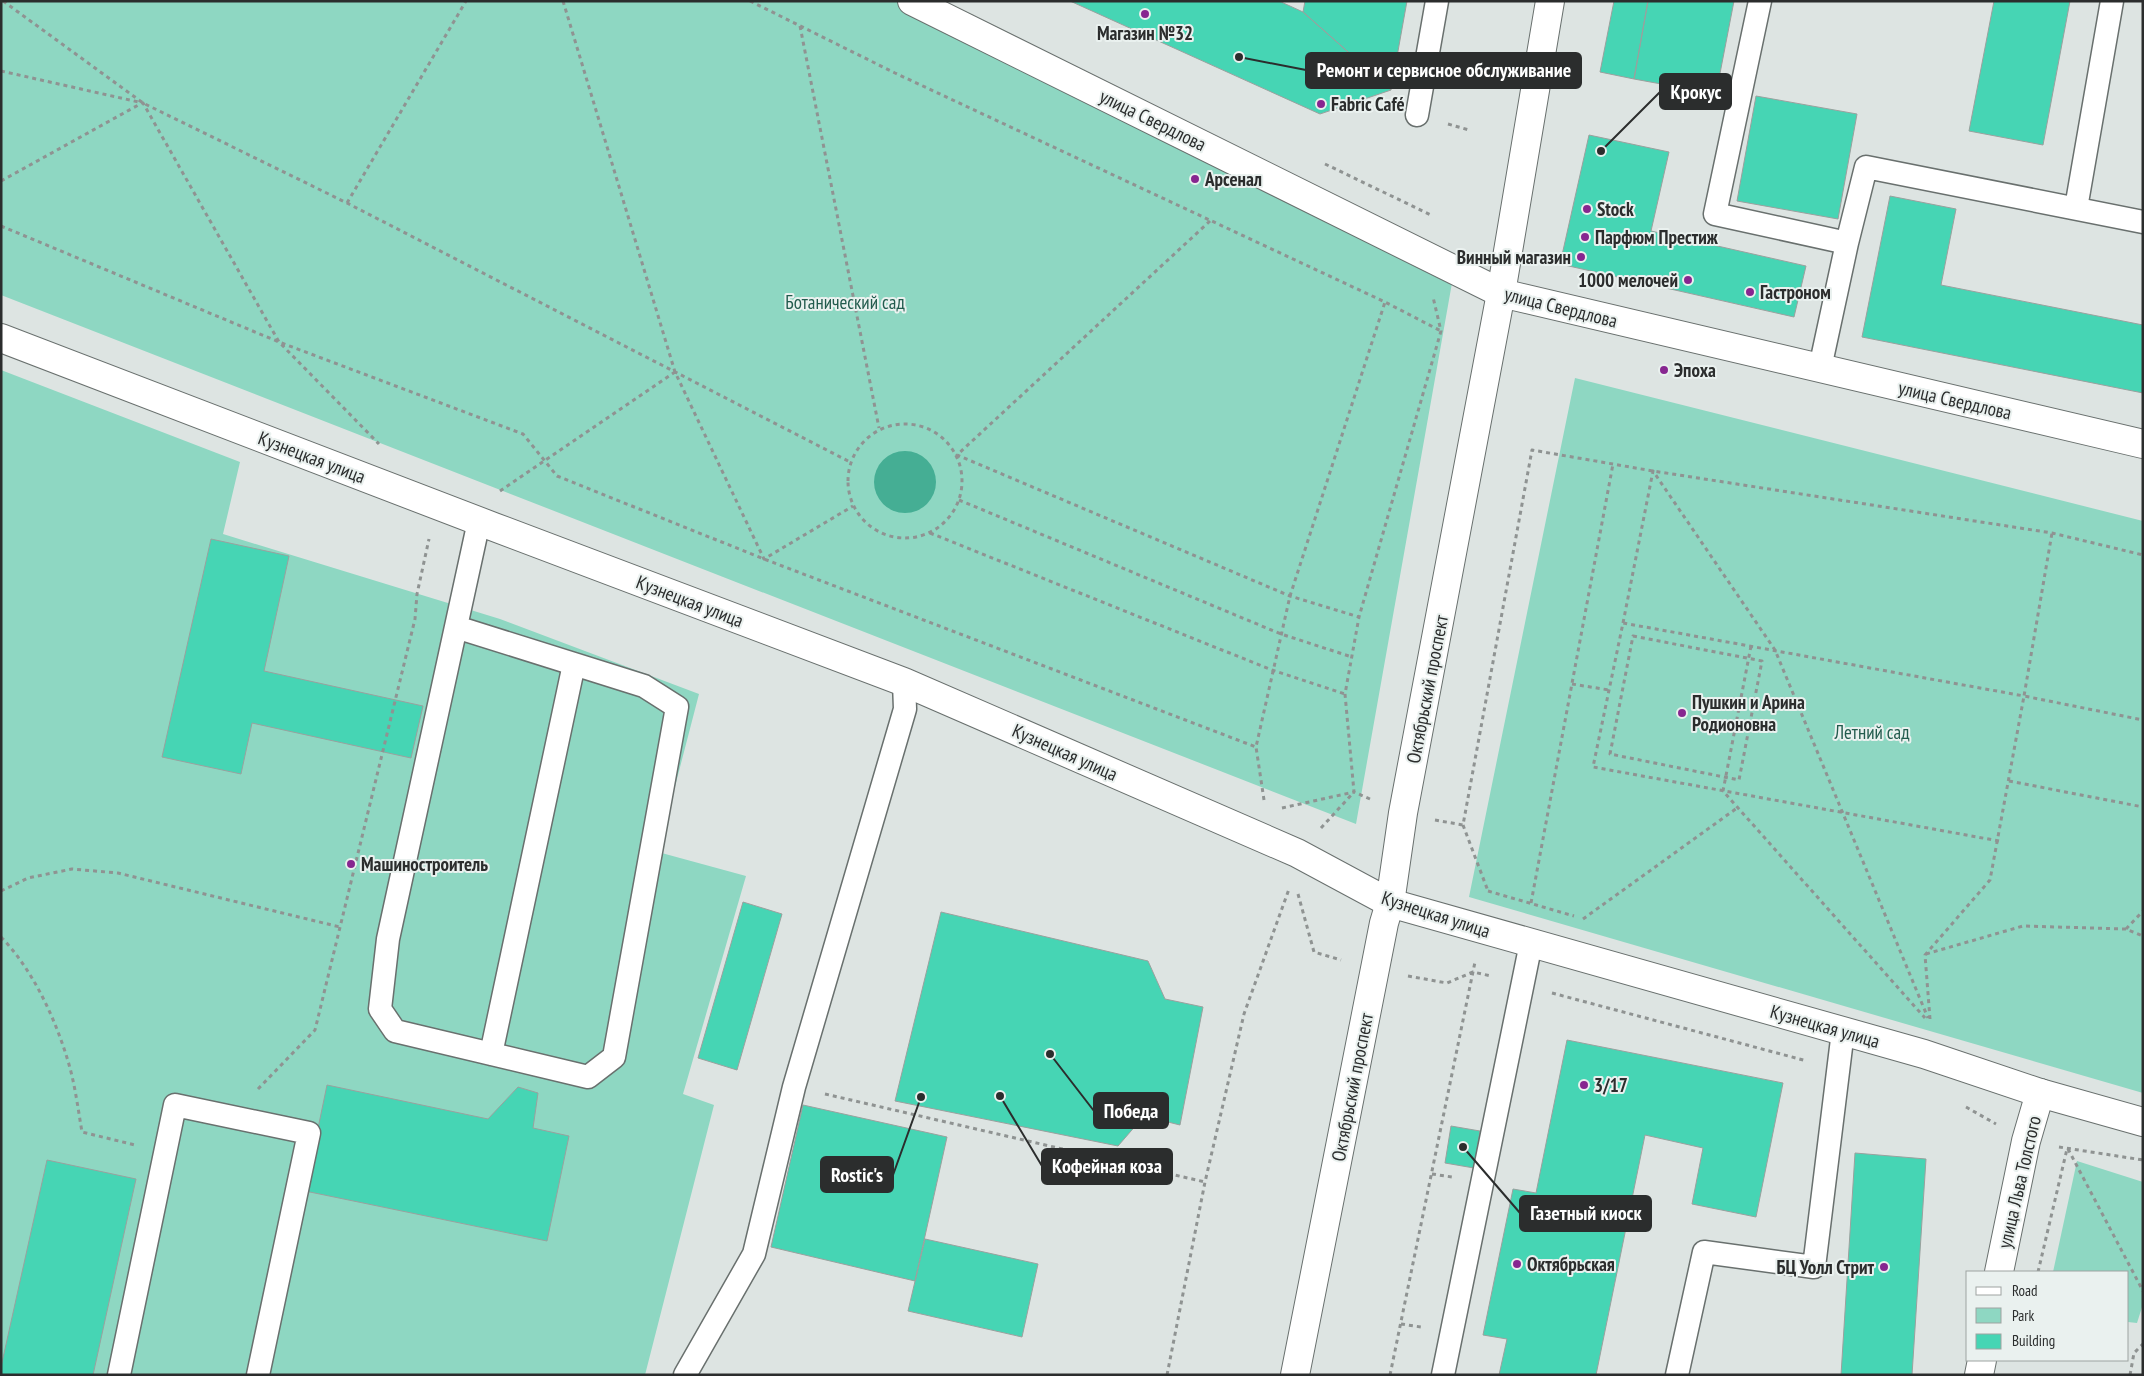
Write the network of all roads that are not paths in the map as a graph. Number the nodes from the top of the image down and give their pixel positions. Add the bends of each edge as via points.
1 (912, 1) edge
2 (1436, 1) edge
3 (1550, 1) edge
4 (1760, 1) edge
5 (2112, 1) edge
6 (1417, 115) dead end
7 (2076, 208) junction
8 (2143, 222) edge
9 (1847, 243) junction
10 (1501, 293) junction
11 (1, 338) edge
12 (1820, 368) junction
13 (2143, 444) edge
14 (479, 521) junction
15 (456, 627) junction
16 (574, 664) junction
17 (904, 682) junction
18 (1390, 903) junction
19 (1530, 943) junction
20 (1842, 1031) junction
21 (491, 1054) junction
22 (2040, 1093) junction
23 (2143, 1122) edge
24 (1999, 1271) edge
25 (1982, 1361) edge
26 (119, 1375) edge
27 (258, 1375) edge
28 (685, 1375) edge
29 (1295, 1375) edge
30 (1443, 1375) edge
31 (1677, 1375) edge
32 (1979, 1375) edge

1 - 10 street, улица Свердлова
2 - 6 lane
3 - 10 street, Октябрьский проспект
4 - 9 lane via 1715,214
5 - 7 lane
7 - 8 lane
7 - 9 lane via 1866,167
9 - 12 lane
10 - 12 street, улица Свердлова
10 - 18 street, Октябрьский проспект via 1403,813
11 - 14 street, Кузнецкая улица
12 - 13 street, улица Свердлова
14 - 15 lane
14 - 17 street, Кузнецкая улица
15 - 16 lane
15 - 21 lane via 388,938 380,1010 395,1031
16 - 21 lane
16 - 21 lane via 644,686 677,708 614,1057 588,1077
17 - 18 street, Кузнецкая улица via 1297,854
17 - 28 lane via 906,709 794,1087 754,1254
18 - 19 street, Кузнецкая улица
18 - 29 street, Октябрьский проспект
19 - 20 street, Кузнецкая улица
19 - 30 lane
20 - 22 street, Кузнецкая улица via 1924,1054
20 - 31 lane via 1814,1267 1704,1252
22 - 23 street, Кузнецкая улица
22 - 24 street, улица Льва Толстого via 2026,1141
25 - 32 street
26 - 27 lane via 175,1105 309,1133

